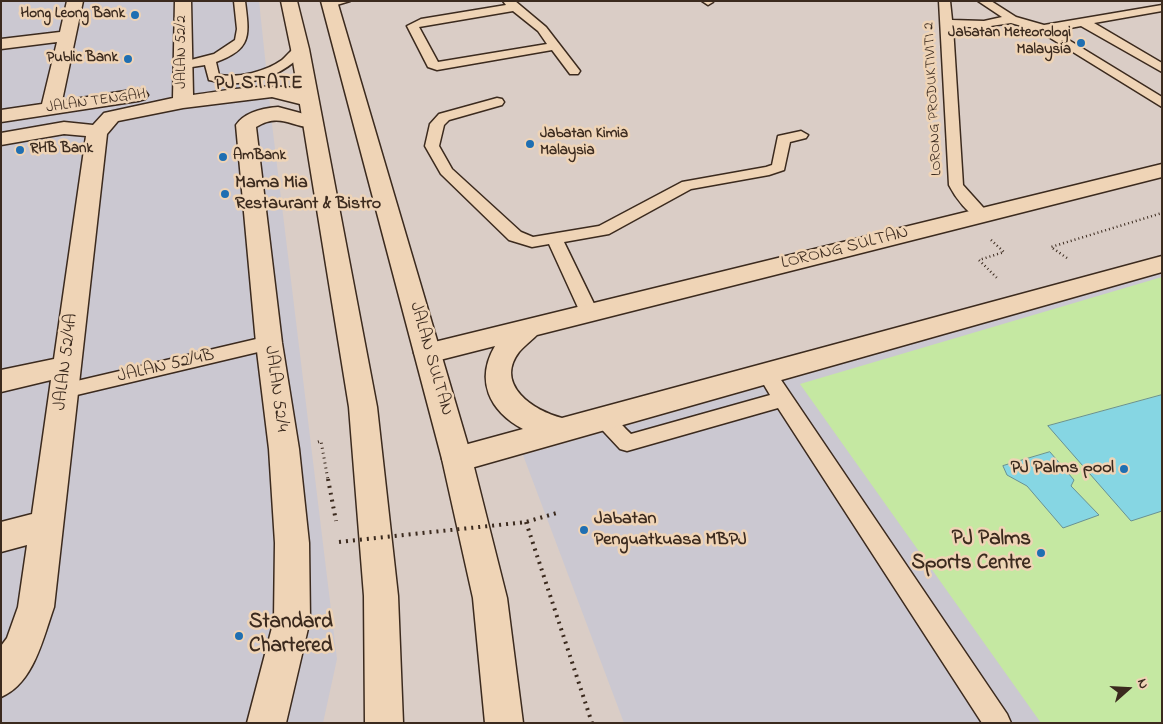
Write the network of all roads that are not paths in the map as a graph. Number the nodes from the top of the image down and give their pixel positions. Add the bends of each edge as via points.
1 (74, 1) edge
2 (183, 1) edge
3 (239, 1) edge
4 (289, 1) edge
5 (944, 1) edge
6 (983, 1) edge
7 (1149, 1) edge
8 (335, 2) edge
9 (512, 4) edge
10 (1162, 8) edge
11 (1012, 19) junction
12 (1084, 22) junction
13 (947, 23) junction
14 (1043, 29) junction
15 (67, 36) junction
16 (1, 44) edge
17 (557, 46) junction
18 (300, 49) junction
19 (210, 62) junction
20 (183, 66) junction
21 (1162, 68) edge
22 (574, 71) dead end
23 (183, 102) junction
24 (497, 102) dead end
25 (1162, 103) edge
26 (51, 108) junction
27 (310, 111) junction
28 (1, 116) edge
29 (96, 133) junction
30 (801, 135) dead end
31 (1, 139) edge
32 (1162, 170) edge
33 (982, 215) junction
34 (555, 239) junction
35 (1162, 264) edge
36 (589, 312) junction
37 (528, 329) junction
38 (268, 343) junction
39 (428, 353) junction
40 (766, 373) junction
41 (65, 379) junction
42 (1, 381) edge
43 (782, 399) junction
44 (602, 419) junction
45 (562, 430) junction
46 (457, 459) junction
47 (46, 525) junction
48 (1, 537) edge
49 (1, 678) edge
50 (266, 723) edge
51 (384, 723) edge
52 (504, 723) edge
53 (998, 723) edge

1 - 15 street
2 - 20 street, JALAN 52/2
3 - 19 lane, JALAN 52/2 via 243,34 239,42
4 - 18 street
5 - 13 lane, LORONG PRODUKTIVITI 2
6 - 11 lane
7 - 10 lane
8 - 39 street, JALAN SULTAN
9 - 17 lane
9 - 17 lane via 413,26 432,64 437,66
10 - 12 lane
11 - 13 lane via 984,24
11 - 14 lane
12 - 14 lane
12 - 21 lane
13 - 33 lane, LORONG PRODUKTIVITI 2 via 956,185
14 - 25 lane
15 - 16 street
15 - 26 street
17 - 22 lane
18 - 19 lane, JALAN 52/2 via 280,67 237,78 213,77
18 - 27 street
19 - 20 lane
20 - 23 street, JALAN 52/2
23 - 26 street, JALAN TENGAH via 149,93
23 - 27 street, JALAN TENGAH via 272,91 292,94
23 - 29 street via 111,117
24 - 34 lane via 444,117 437,124 432,146 446,171 515,236 532,242
26 - 28 street, JALAN TENGAH
27 - 38 street, JALAN 52/4 via 271,112 246,125
27 - 51 street via 363,407 381,596
29 - 31 street via 89,128 69,128
29 - 41 street, JALAN 52/4A
30 - 34 lane via 783,139 779,167 687,185 603,230
32 - 33 street, LORONG SULTAN
33 - 36 street, LORONG SULTAN
34 - 36 lane
35 - 40 street, LORONG SULTAN
36 - 37 street, LORONG SULTAN
37 - 39 street, LORONG SULTAN
37 - 45 street, LORONG SULTAN via 502,354 499,387 508,403 523,417
38 - 41 lane, JALAN 52/4B
38 - 50 street, JALAN 52/4 via 284,449 292,543 292,620
39 - 46 street, JALAN SULTAN
40 - 43 lane
40 - 44 street, LORONG SULTAN
41 - 42 street
41 - 47 street, JALAN 52/4A
43 - 44 lane via 627,443
43 - 53 lane
44 - 45 street, LORONG SULTAN
45 - 46 street, LORONG SULTAN
46 - 52 street, JALAN SULTAN via 490,598
47 - 48 street
47 - 49 street, JALAN 52/4A via 36,607 21,649

